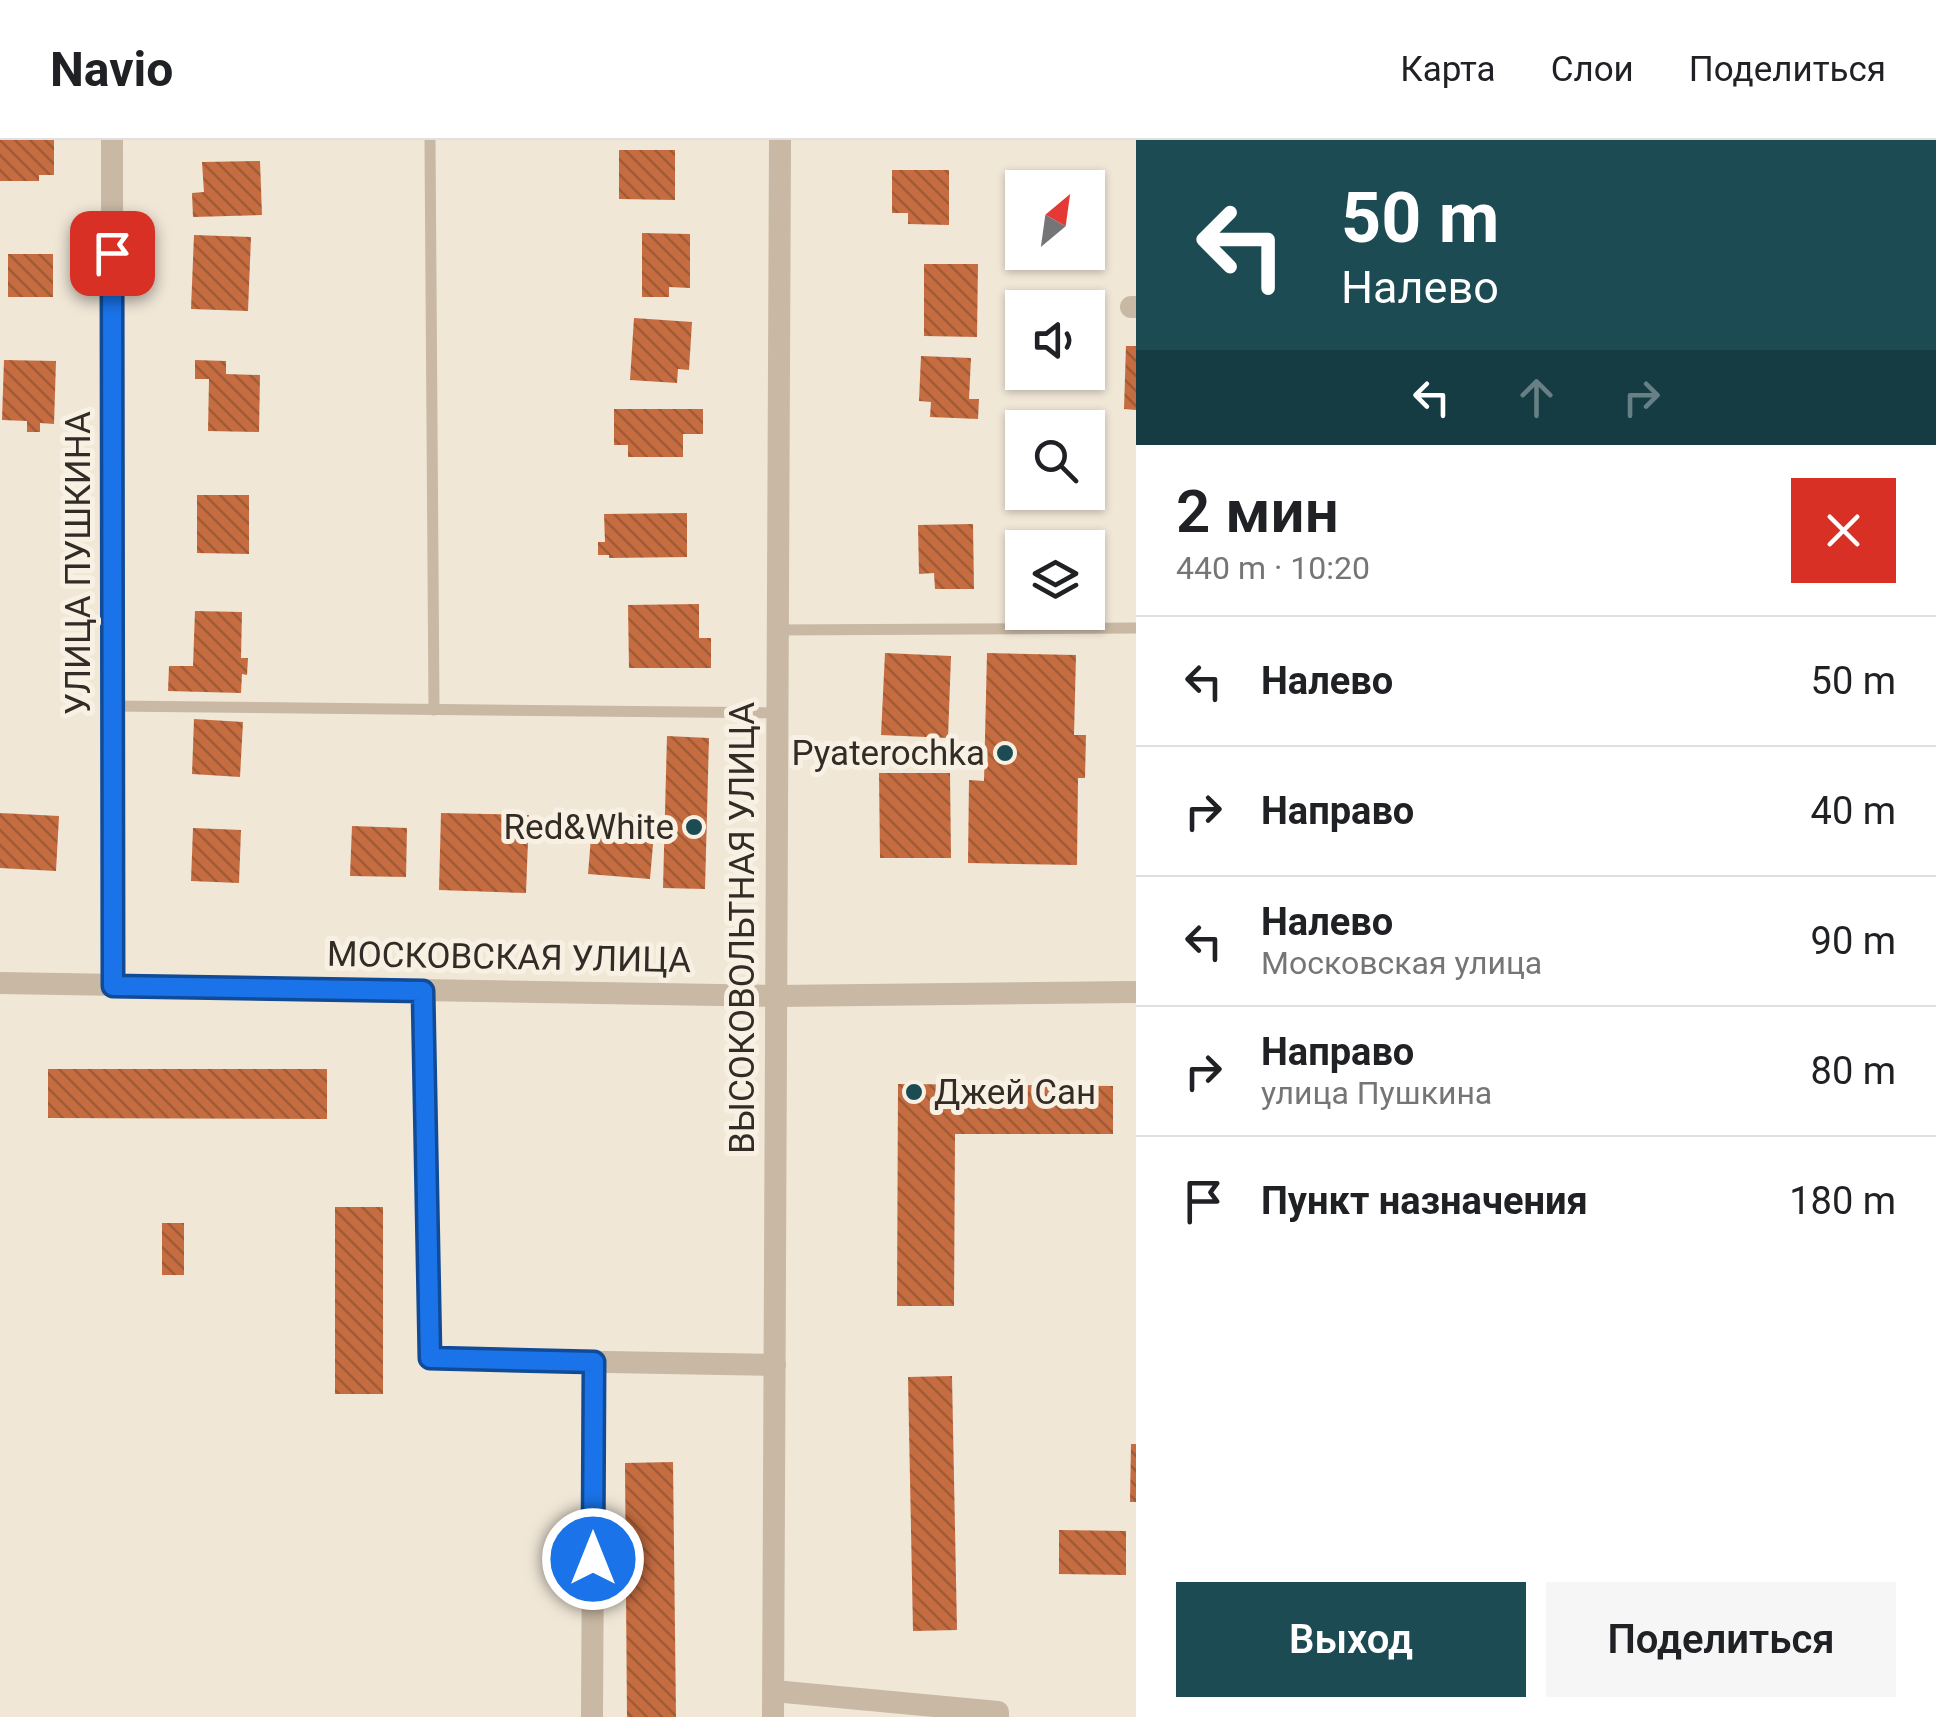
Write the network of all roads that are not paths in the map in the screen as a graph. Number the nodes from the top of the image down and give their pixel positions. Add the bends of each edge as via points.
1 (112, 140) edge
2 (430, 140) edge
3 (780, 140) edge
4 (1136, 628) edge
5 (778, 630) junction
6 (113, 706) junction
7 (434, 710) junction
8 (778, 713) junction
9 (0, 983) edge
10 (113, 986) junction
11 (423, 991) junction
12 (1136, 992) edge
13 (777, 996) junction
14 (594, 1362) junction
15 (775, 1365) junction
16 (774, 1691) junction
17 (592, 1717) edge
18 (774, 1717) edge
19 (998, 1717) edge

1 - 6 street, УЛИЦА ПУШКИНА
2 - 7 lane
3 - 5 street, ВЫСОКОВОЛЬТНАЯ УЛИЦА
4 - 5 lane
5 - 8 street, ВЫСОКОВОЛЬТНАЯ УЛИЦА
6 - 7 lane
6 - 10 street, УЛИЦА ПУШКИНА
7 - 8 lane
8 - 13 street, ВЫСОКОВОЛЬТНАЯ УЛИЦА
9 - 10 street, МОСКОВСКАЯ УЛИЦА
10 - 11 street, МОСКОВСКАЯ УЛИЦА
11 - 13 street, МОСКОВСКАЯ УЛИЦА
11 - 14 street via 430,1358
12 - 13 street, МОСКОВСКАЯ УЛИЦА
13 - 15 street, ВЫСОКОВОЛЬТНАЯ УЛИЦА
14 - 15 street
14 - 17 street
15 - 16 street, ВЫСОКОВОЛЬТНАЯ УЛИЦА
16 - 18 street, ВЫСОКОВОЛЬТНАЯ УЛИЦА
16 - 19 street

